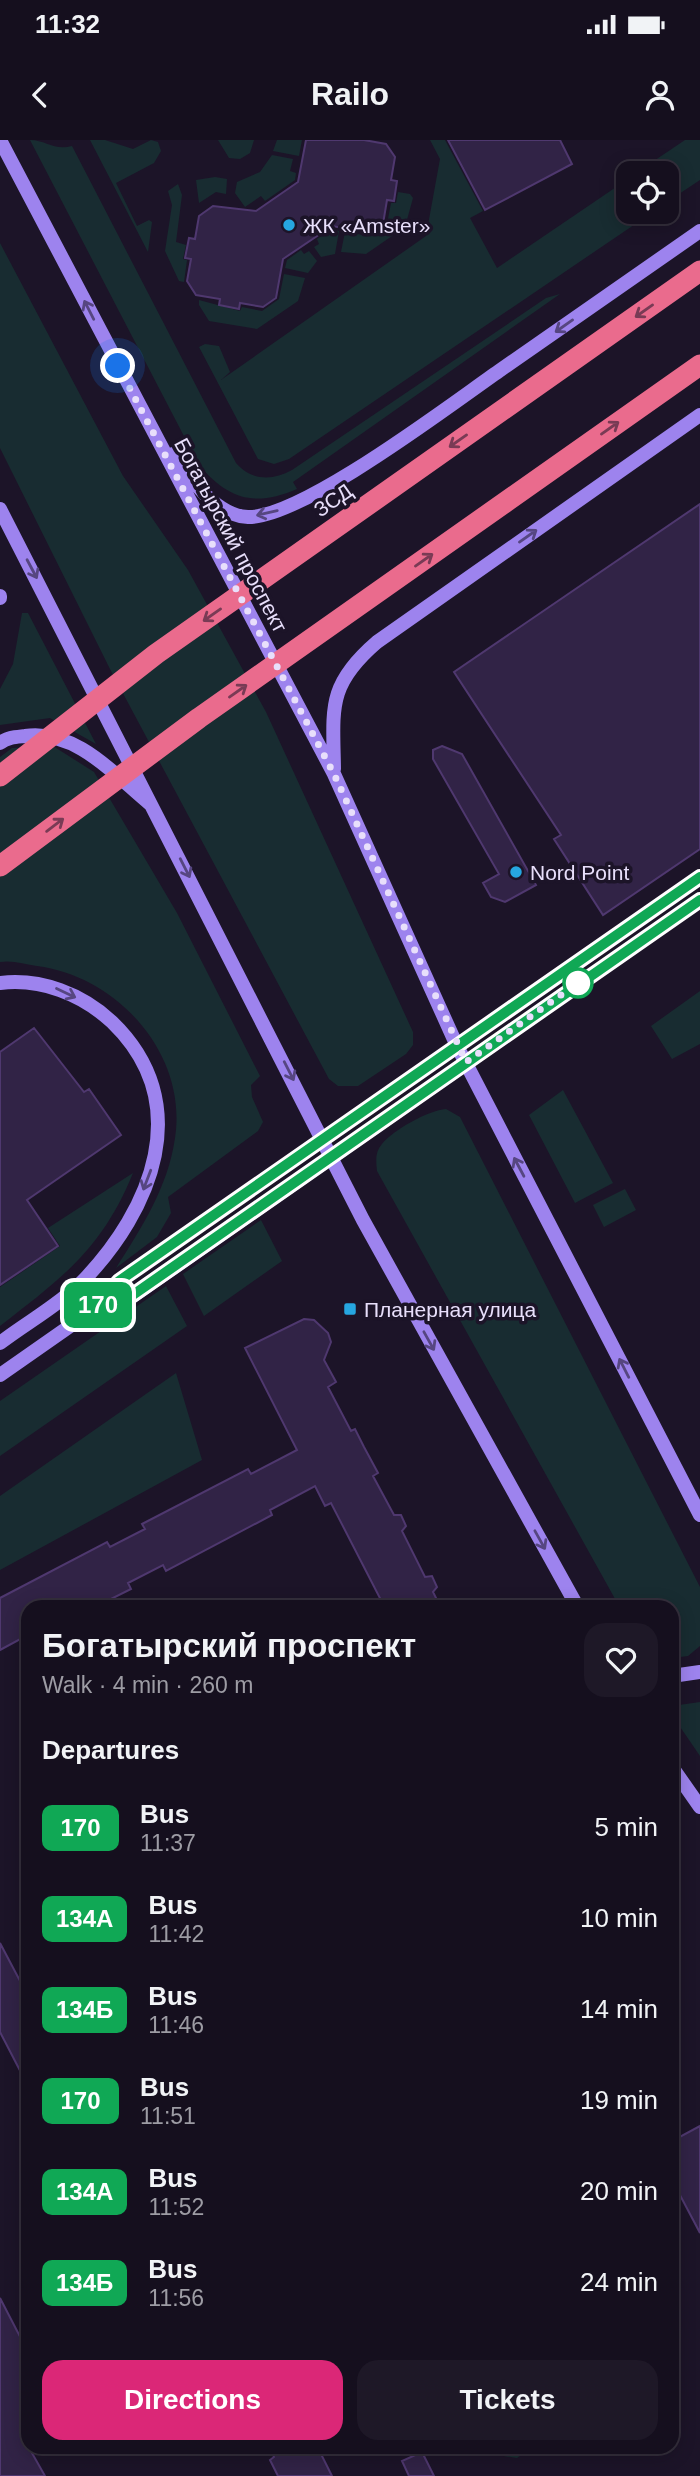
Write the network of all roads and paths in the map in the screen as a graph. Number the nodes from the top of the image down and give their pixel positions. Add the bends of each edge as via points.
1 (0, 140) edge
2 (700, 231) edge
3 (700, 271) edge
4 (700, 365) edge
5 (143, 414) junction
6 (700, 415) edge
7 (0, 509) edge
8 (0, 743) edge
9 (334, 774) junction
10 (0, 776) edge
11 (154, 808) junction
12 (0, 866) edge
13 (700, 877) edge
14 (700, 900) edge
15 (0, 983) edge
16 (457, 1046) junction
17 (466, 1062) junction
18 (324, 1139) junction
19 (332, 1156) junction
20 (93, 1310) junction
21 (0, 1343) edge
22 (0, 1376) edge
23 (700, 1515) edge
24 (574, 1600) edge
25 (700, 1672) edge
26 (679, 1675) edge
27 (679, 1777) edge
28 (700, 1807) edge

5 -> 1 main road, Богатырский проспект
2 -> 5 main road via 411,432 318,492 272,514 248,517 219,506 191,479
3 -> 10 highway, ЗСД, bridge via 156,654
12 -> 4 highway, bridge via 199,718
5 - 9 main road, Богатырский проспект
9 -> 6 main road via 333,718 341,680 354,662
7 -> 11 main road
8 - 11 main road via 6,738 45,733 72,743 102,762
9 - 16 main road, Богатырский проспект
11 -> 18 main road
13 - 16 main road
14 - 17 main road
15 -> 21 main road via 34,982 98,1009 121,1031 143,1063 156,1100 160,1133 134,1211 102,1259 80,1284
16 - 17 main road, Богатырский проспект
16 - 18 main road
17 - 19 main road
23 -> 17 main road, Богатырский проспект
18 - 19 main road
18 - 20 main road via 119,1281
19 - 20 main road via 130,1297
19 -> 24 main road via 396,1282
20 - 22 main road
25 - 26 main road
27 - 28 main road

